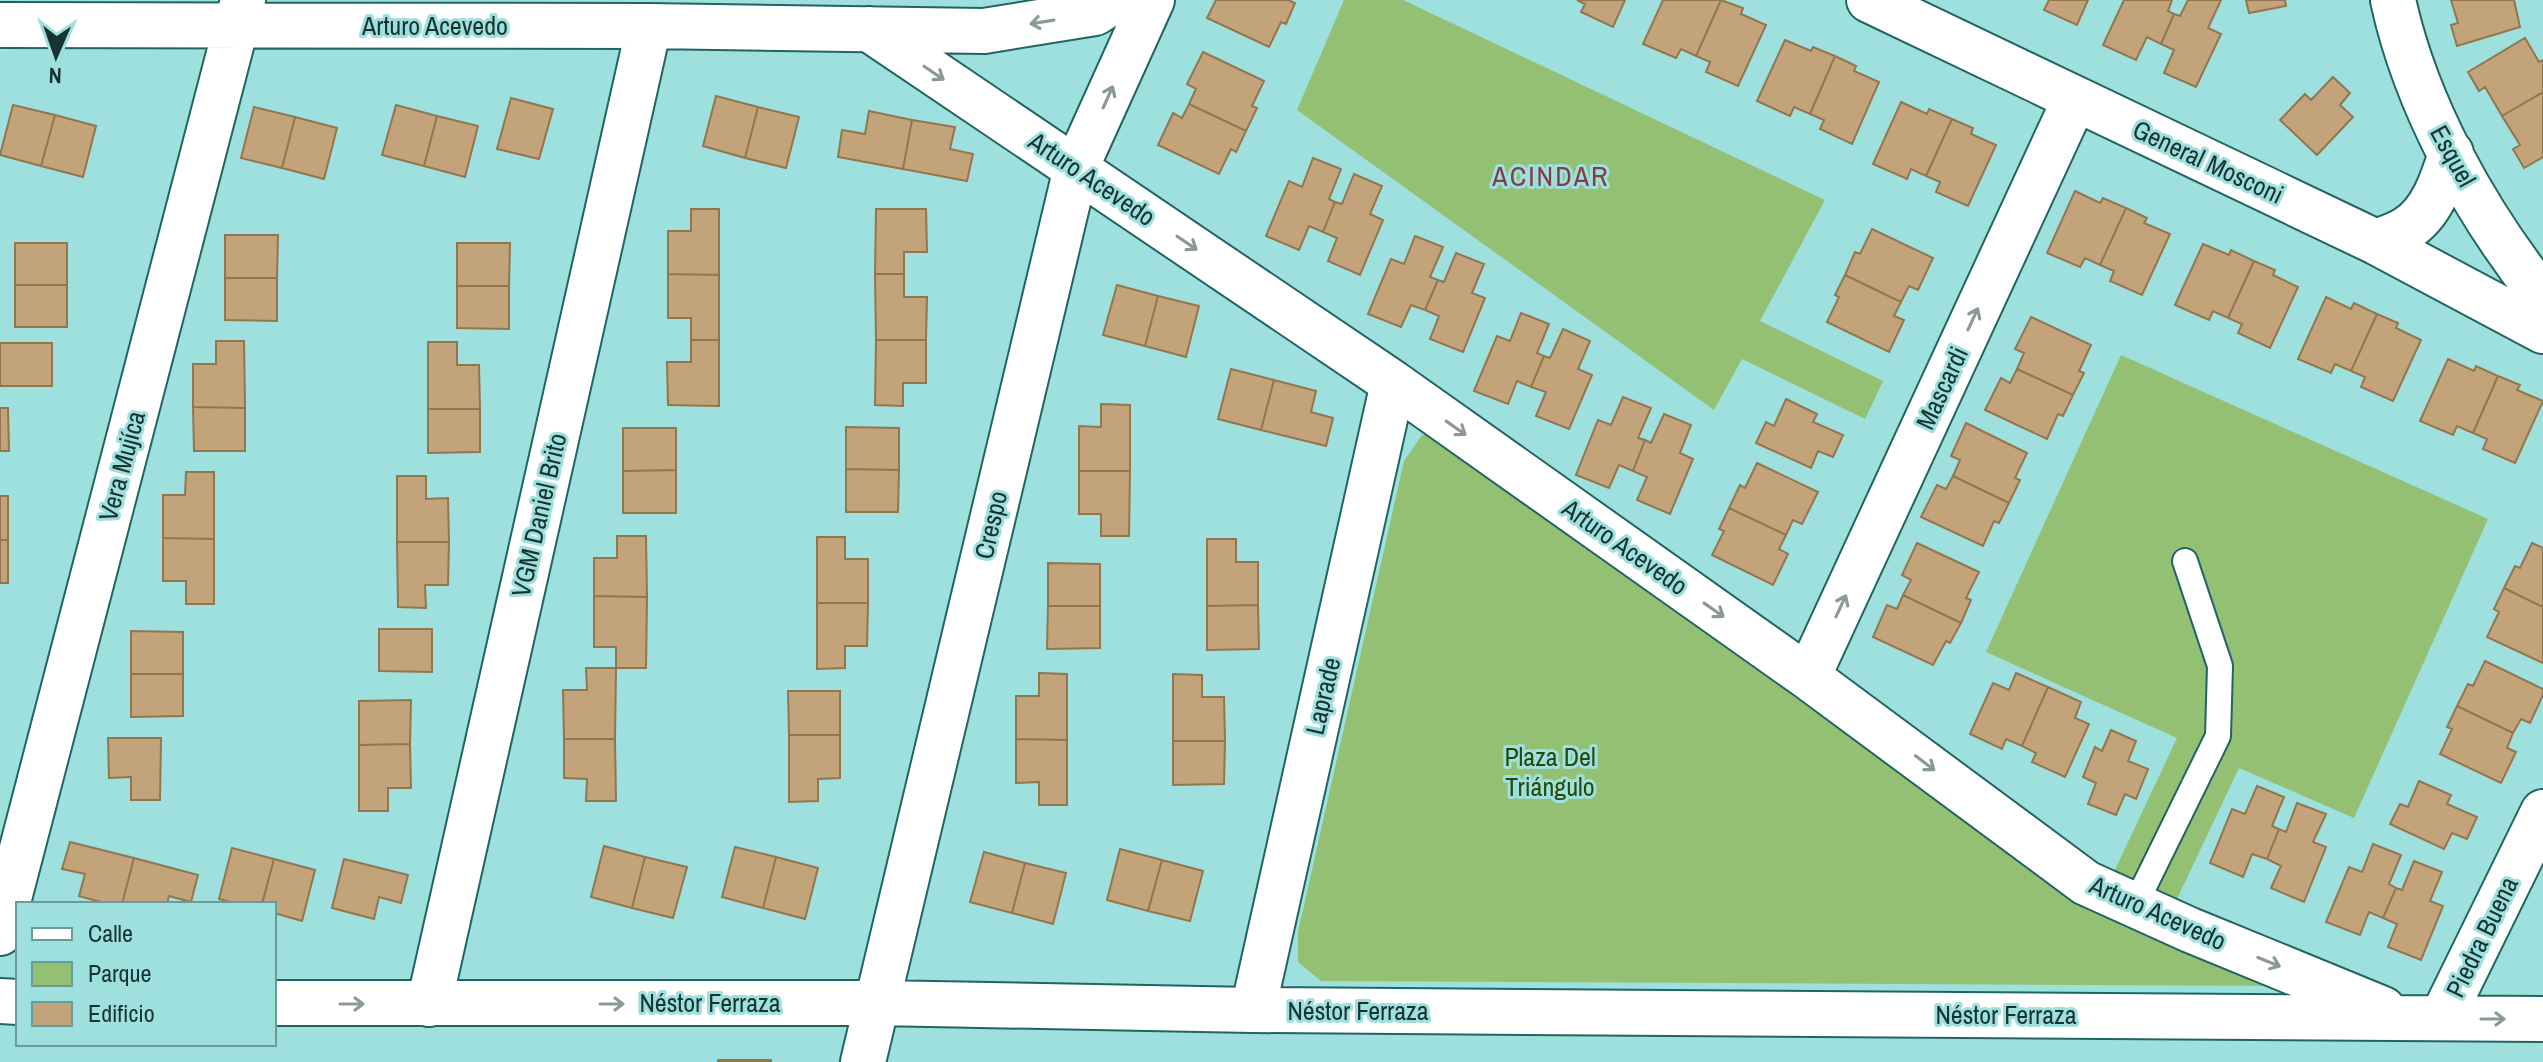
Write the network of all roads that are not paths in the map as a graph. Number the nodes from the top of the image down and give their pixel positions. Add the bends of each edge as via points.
1 (1115, 0) edge
2 (1152, 0) edge
3 (1869, 0) edge
4 (2393, 0) edge
5 (240, 13) edge
6 (753, 14) edge
7 (0, 25) edge
8 (649, 26) junction
9 (869, 29) junction
10 (2075, 99) junction
11 (2451, 153) junction
12 (1076, 168) junction
13 (2376, 242) junction
14 (2543, 297) edge
15 (2543, 331) edge
16 (1393, 383) junction
17 (2185, 561) dead end
18 (1808, 677) junction
19 (2543, 812) edge
20 (2135, 905) junction
21 (0, 933) edge
22 (276, 1003) edge
23 (877, 1003) junction
24 (429, 1004) junction
25 (1253, 1010) junction
26 (2424, 1018) junction
27 (2543, 1019) edge
28 (863, 1062) edge

1 -> 9 street, Arturo Acevedo via 1095,13 984,31
12 -> 2 street, Crespo
3 - 10 street, General Mosconi
4 - 11 street, Esquel via 2433,122
5 - 7 street, Arturo Acevedo
5 - 8 street, Arturo Acevedo
5 - 21 street, Vera Mujíca
6 - 8 street, Arturo Acevedo
6 - 9 street, Arturo Acevedo
8 - 24 street, VGM Daniel Brito
9 -> 12 street, Arturo Acevedo
10 - 13 street, General Mosconi
18 -> 10 street, Mascardi
11 - 13 street via 2424,212 2407,229
11 - 14 street, Esquel via 2506,251
12 -> 16 street, Arturo Acevedo
12 - 23 street, Crespo
13 - 15 street, General Mosconi
16 -> 18 street, Arturo Acevedo
16 - 25 street, Laprade
17 - 20 lane via 2220,666 2218,736
18 -> 20 street, Arturo Acevedo via 2086,883
19 - 26 street, Piedra Buena
20 -> 26 street, Arturo Acevedo
22 -> 24 street, Néstor Ferraza
24 -> 23 street, Néstor Ferraza
23 - 25 street, Néstor Ferraza
23 - 28 street, Crespo
25 - 26 street, Néstor Ferraza
26 -> 27 street, Néstor Ferraza

